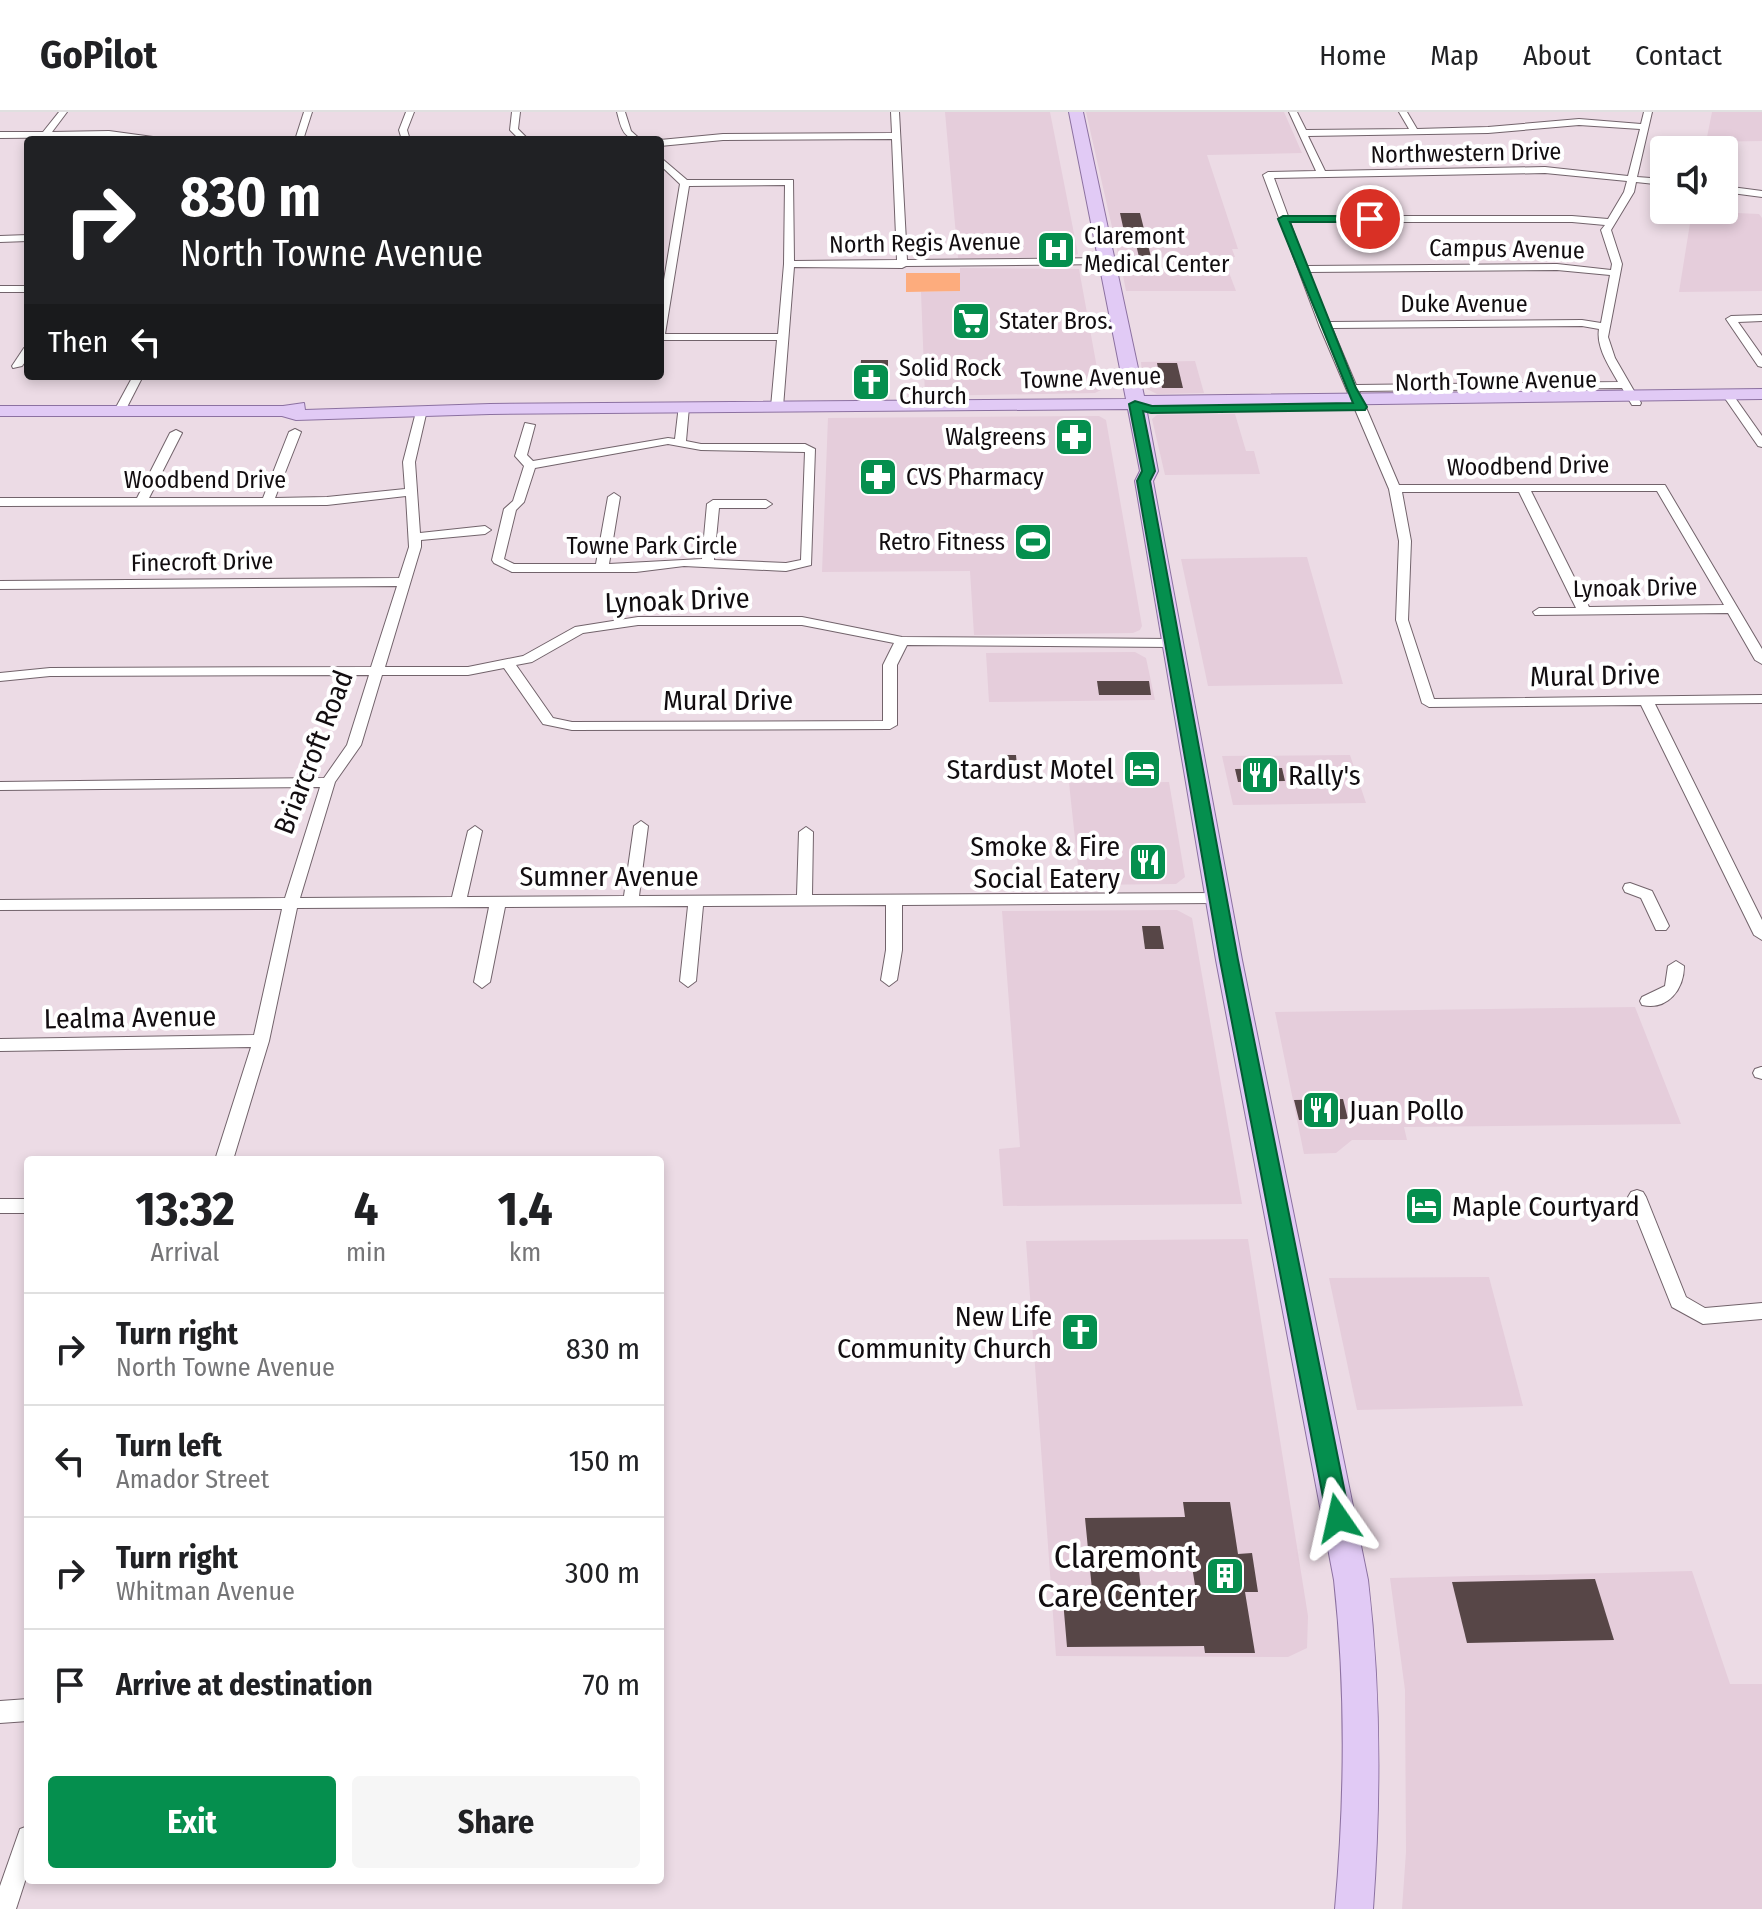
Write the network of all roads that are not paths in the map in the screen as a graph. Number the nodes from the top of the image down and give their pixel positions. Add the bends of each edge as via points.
1 (63, 112) edge
2 (308, 112) edge
3 (410, 112) edge
4 (516, 112) edge
5 (621, 112) edge
6 (895, 112) edge
7 (1061, 112) edge
8 (1076, 112) edge
9 (1293, 112) edge
10 (1403, 112) edge
11 (1527, 112) edge
12 (1648, 112) edge
13 (1542, 124) junction
14 (1644, 127) junction
15 (1415, 132) junction
16 (1302, 133) junction
17 (46, 134) junction
18 (0, 135) edge
19 (124, 136) edge
20 (300, 136) edge
21 (405, 136) edge
22 (521, 136) edge
23 (632, 136) edge
24 (896, 136) junction
25 (664, 143) edge
26 (664, 164) edge
27 (1322, 175) junction
28 (1632, 178) junction
29 (1650, 180) edge
30 (685, 183) junction
31 (1738, 191) edge
32 (1762, 194) edge
33 (1079, 201) dead end
34 (1283, 219) junction
35 (1608, 222) junction
36 (1086, 235) dead end
37 (24, 238) edge
38 (0, 239) edge
39 (1100, 261) junction
40 (789, 264) junction
41 (902, 265) junction
42 (1302, 269) junction
43 (1616, 273) junction
44 (1096, 288) dead end
45 (0, 289) edge
46 (24, 289) edge
47 (664, 312) edge
48 (1762, 318) edge
49 (1103, 325) dead end
50 (1324, 325) junction
51 (1603, 326) junction
52 (664, 336) edge
53 (781, 337) junction
54 (24, 356) edge
55 (1762, 364) edge
56 (17, 366) dead end
57 (136, 380) edge
58 (1631, 394) junction
59 (1762, 394) edge
60 (1356, 398) junction
61 (1730, 398) junction
62 (1762, 402) edge
63 (1126, 404) junction
64 (678, 407) junction
65 (777, 407) junction
66 (421, 410) junction
67 (0, 411) edge
68 (120, 411) junction
69 (529, 425) dead end
70 (295, 432) dead end
71 (176, 433) dead end
72 (674, 441) junction
73 (1762, 444) edge
74 (530, 465) junction
75 (1395, 489) junction
76 (1524, 489) junction
77 (409, 492) junction
78 (614, 497) dead end
79 (268, 501) junction
80 (0, 502) edge
81 (141, 502) junction
82 (766, 504) dead end
83 (485, 530) dead end
84 (416, 537) junction
85 (708, 563) junction
86 (602, 568) junction
87 (404, 582) junction
88 (0, 585) edge
89 (1732, 609) junction
90 (1584, 611) junction
91 (1539, 612) dead end
92 (902, 641) junction
93 (1172, 643) junction
94 (1762, 660) edge
95 (509, 665) junction
96 (377, 672) junction
97 (0, 677) edge
98 (1762, 699) edge
99 (1646, 700) junction
100 (328, 782) junction
101 (0, 786) edge
102 (641, 826) dead end
103 (475, 831) dead end
104 (806, 832) dead end
105 (1630, 888) dead end
106 (1218, 898) junction
107 (894, 900) junction
108 (696, 901) junction
109 (804, 901) junction
110 (498, 902) junction
111 (631, 902) junction
112 (291, 903) junction
113 (458, 903) junction
114 (0, 905) edge
115 (1661, 926) dead end
116 (1762, 935) edge
117 (1676, 966) dead end
118 (889, 980) dead end
119 (688, 981) dead end
120 (482, 982) dead end
121 (1648, 1001) dead end
122 (261, 1041) junction
123 (0, 1045) edge
124 (225, 1156) edge
125 (1637, 1197) dead end
126 (0, 1206) edge
127 (24, 1206) edge
128 (1762, 1311) edge
129 (24, 1710) edge
130 (0, 1712) edge
131 (24, 1849) edge
132 (4, 1909) edge
133 (1354, 1909) edge

1 - 17 street
2 - 20 street
3 - 21 street
4 - 22 street via 514,130
5 - 23 street
6 - 24 street
7 - 33 main road
8 - 39 main road
9 - 16 street
10 - 15 street
11 - 13 street
12 - 14 street
13 - 14 street
13 - 15 street
14 - 28 street
15 - 16 street
16 - 27 street
17 - 18 street
17 - 19 street
24 - 25 street
24 - 41 street
26 - 30 street
27 - 28 street, Northwestern Drive via 1553,170
27 - 34 street, Northwestern Drive via 1268,175
28 - 29 street, Northwestern Drive
28 - 35 street via 1626,199
30 - 40 street via 790,182
30 - 47 street
31 - 32 street
34 - 35 street
34 - 42 street
35 - 43 street via 1606,236 1617,255
36 - 39 main road
37 - 38 street
39 - 41 street, North Regis Avenue
39 - 44 main road
39 - 63 main road
40 - 41 street, North Regis Avenue
40 - 53 street
42 - 43 street, Campus Avenue via 1557,267
42 - 50 street
43 - 51 street
45 - 46 street
48 - 55 street via 1731,319
49 - 63 main road
50 - 51 street, Duke Avenue
50 - 60 street
51 - 58 street via 1610,358
52 - 53 street
53 - 65 street
54 - 56 street
57 - 68 street
58 - 60 main road, North Towne Avenue
58 - 61 main road, North Towne Avenue
59 - 61 main road
60 - 63 main road, North Towne Avenue via 1151,409
60 - 75 street
61 - 62 main road, North Towne Avenue
61 - 73 street
63 - 65 main road, Towne Avenue
63 - 93 main road via 1131,471 1144,481
64 - 65 main road, Towne Avenue
64 - 66 main road, Towne Avenue
64 - 72 street
66 - 68 main road, Towne Avenue via 397,415
66 - 77 street, Briarcroft Road via 409,452
67 - 68 main road, Towne Avenue
69 - 74 street via 521,456
70 - 79 street
71 - 81 street
72 - 74 street, Towne Park Circle
72 - 85 street, Towne Park Circle via 701,447 811,451 807,562 786,567
74 - 86 street, Towne Park Circle via 518,502 510,509 498,560 512,568
75 - 76 street, Woodbend Drive
75 - 99 street, Mural Drive via 1405,541 1402,620 1429,703
76 - 89 street, Woodbend Drive via 1661,487
76 - 90 street
77 - 79 street, Woodbend Drive
77 - 84 street, Briarcroft Road
78 - 86 street
79 - 81 street, Woodbend Drive
80 - 81 street, Woodbend Drive
82 - 85 street via 713,504
83 - 84 street
84 - 87 street, Briarcroft Road
85 - 86 street, Towne Park Circle
87 - 88 street, Finecroft Drive
87 - 96 street, Briarcroft Road
89 - 90 street, Lynoak Drive
89 - 94 street
90 - 91 street, Lynoak Drive
92 - 93 street, Lynoak Drive
92 - 95 street, Lynoak Drive via 802,621 618,622 580,630
92 - 95 street, Mural Drive via 890,665 890,725 572,726 548,721
93 - 106 main road
95 - 96 street, Lynoak Drive
96 - 97 street, Lynoak Drive via 50,672
96 - 100 street, Briarcroft Road via 354,745
98 - 99 street, Mural Drive
99 - 116 street
100 - 101 street
100 - 112 street, Briarcroft Road
102 - 111 street
103 - 113 street
104 - 109 street
105 - 115 street via 1647,895
106 - 107 street, Sumner Avenue
106 - 133 main road via 1353,1596 1361,1733
107 - 109 street, Sumner Avenue
107 - 118 street
108 - 109 street, Sumner Avenue
108 - 111 street, Sumner Avenue
108 - 119 street
110 - 111 street, Sumner Avenue
110 - 113 street, Sumner Avenue
110 - 120 street
112 - 113 street, Sumner Avenue
112 - 114 street, Sumner Avenue
112 - 122 street, Briarcroft Road
117 - 121 street via 1673,991
122 - 123 street, Lealma Avenue
122 - 124 street, Briarcroft Road
125 - 128 street via 1679,1302 1703,1316
126 - 127 street
129 - 130 street
131 - 132 street

